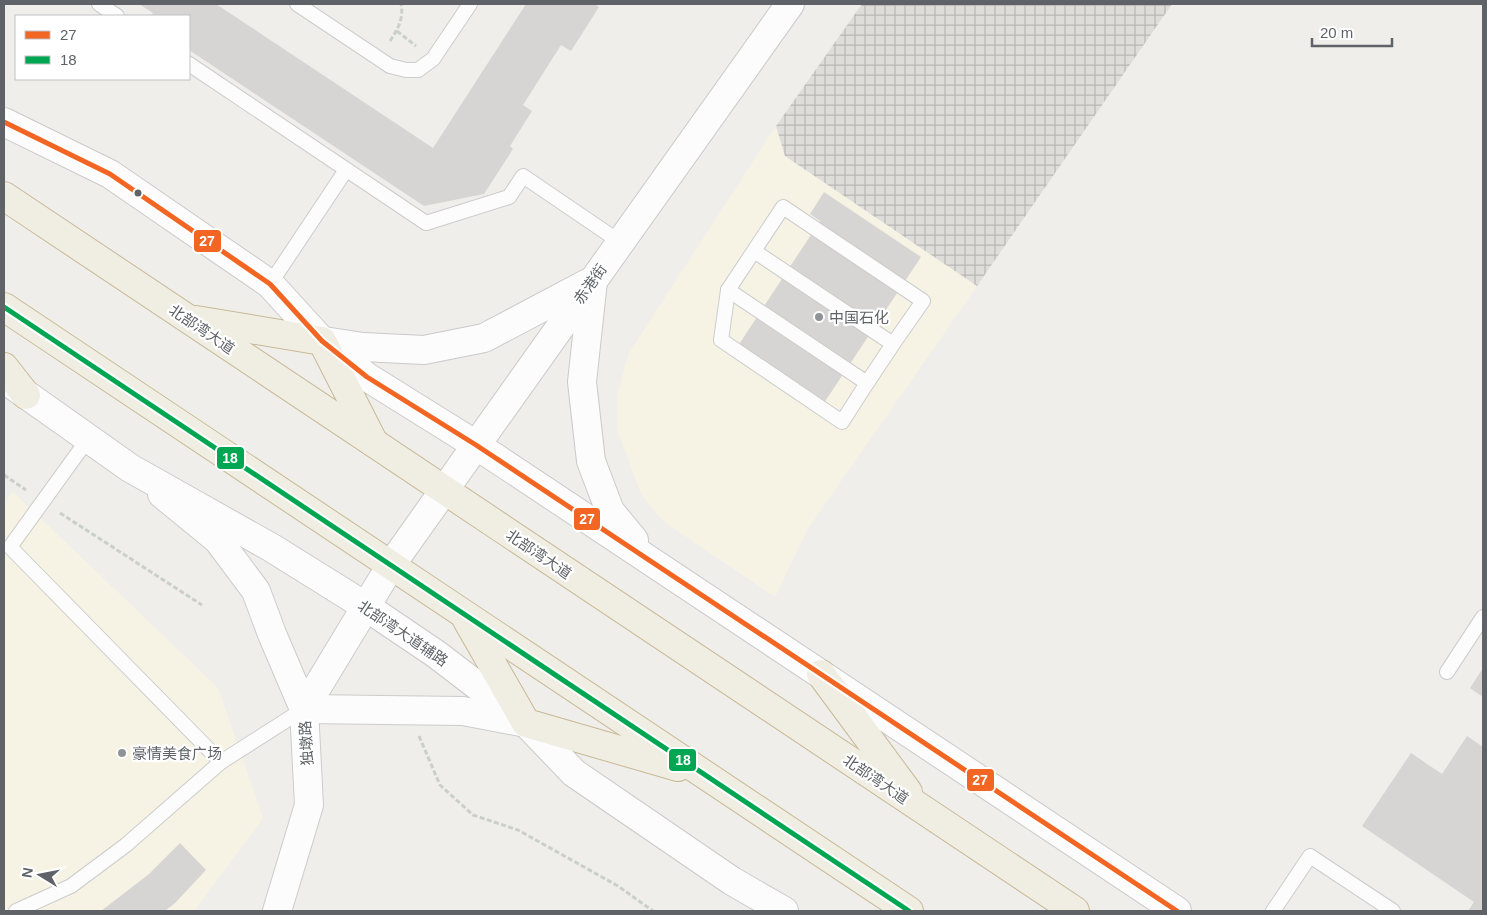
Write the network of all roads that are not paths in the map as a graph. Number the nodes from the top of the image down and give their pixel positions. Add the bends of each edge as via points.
1 (99, 4) edge
2 (297, 4) edge
3 (470, 4) edge
4 (790, 4) edge
5 (116, 15) edge
6 (190, 65) edge
7 (4, 122) edge
8 (346, 170) junction
9 (4, 196) edge
10 (620, 242) junction
11 (754, 251) junction
12 (594, 280) junction
13 (270, 284) junction
14 (728, 290) junction
15 (4, 307) edge
16 (188, 319) junction
17 (322, 340) junction
18 (893, 344) junction
19 (4, 367) edge
20 (4, 378) edge
21 (868, 383) junction
22 (26, 395) junction
23 (88, 439) junction
24 (374, 444) junction
25 (476, 445) junction
26 (130, 468) junction
27 (444, 490) junction
28 (7, 550) edge
29 (652, 562) junction
30 (391, 565) junction
31 (365, 606) junction
32 (464, 614) junction
33 (1483, 617) edge
34 (1447, 672) dead end
35 (821, 674) junction
36 (304, 708) junction
37 (526, 723) junction
38 (221, 762) junction
39 (704, 774) junction
40 (919, 807) junction
41 (16, 911) edge
42 (277, 911) edge
43 (784, 911) edge
44 (909, 911) edge
45 (1075, 911) edge
46 (1177, 911) edge
47 (1274, 911) edge
48 (1393, 911) edge

1 - 5 lane
2 - 3 lane via 390,66 406,70 418,70 433,60
4 - 10 main road, 赤港街
6 - 8 lane
7 - 13 main road via 110,174
8 - 10 lane via 426,223 510,197 523,176
8 - 13 lane
9 - 16 highway, 北部湾大道
10 - 12 main road, 赤港街
11 - 14 lane
11 - 18 lane
11 - 18 lane via 783,207 923,301
12 - 17 main road via 484,338 424,350 363,347
12 - 25 main road, 赤港街
12 - 29 main road via 582,382 591,462 610,511
13 - 17 main road
14 - 21 lane
14 - 21 lane via 721,340 842,422
15 - 30 highway
16 - 17 highway
16 - 24 highway, 北部湾大道
17 - 24 highway
17 - 25 main road via 367,377
18 - 21 lane
19 - 22 highway
20 - 22 main road, 北部湾大道辅路
22 - 23 main road, 北部湾大道辅路
23 - 26 main road, 北部湾大道辅路
23 - 28 lane
24 - 27 highway, 北部湾大道
25 - 27 main road, 赤港街
25 - 29 main road
26 - 31 main road, 北部湾大道辅路 via 272,548
26 - 36 main road via 218,540 256,591
27 - 30 main road, 赤港街
27 - 40 highway, 北部湾大道
28 - 38 lane
29 - 35 main road
30 - 31 main road, 独墩路
30 - 32 highway
31 - 36 main road, 独墩路
31 - 37 main road, 北部湾大道辅路 via 436,654
32 - 37 highway
32 - 39 highway
33 - 34 lane
35 - 40 highway
35 - 46 main road
36 - 37 main road via 463,711
36 - 38 lane
36 - 42 main road, 独墩路 via 309,805
37 - 39 highway
37 - 43 main road, 北部湾大道辅路 via 574,773 732,881
38 - 41 lane via 126,845 71,886
39 - 44 highway
40 - 45 highway, 北部湾大道
47 - 48 lane via 1310,856

